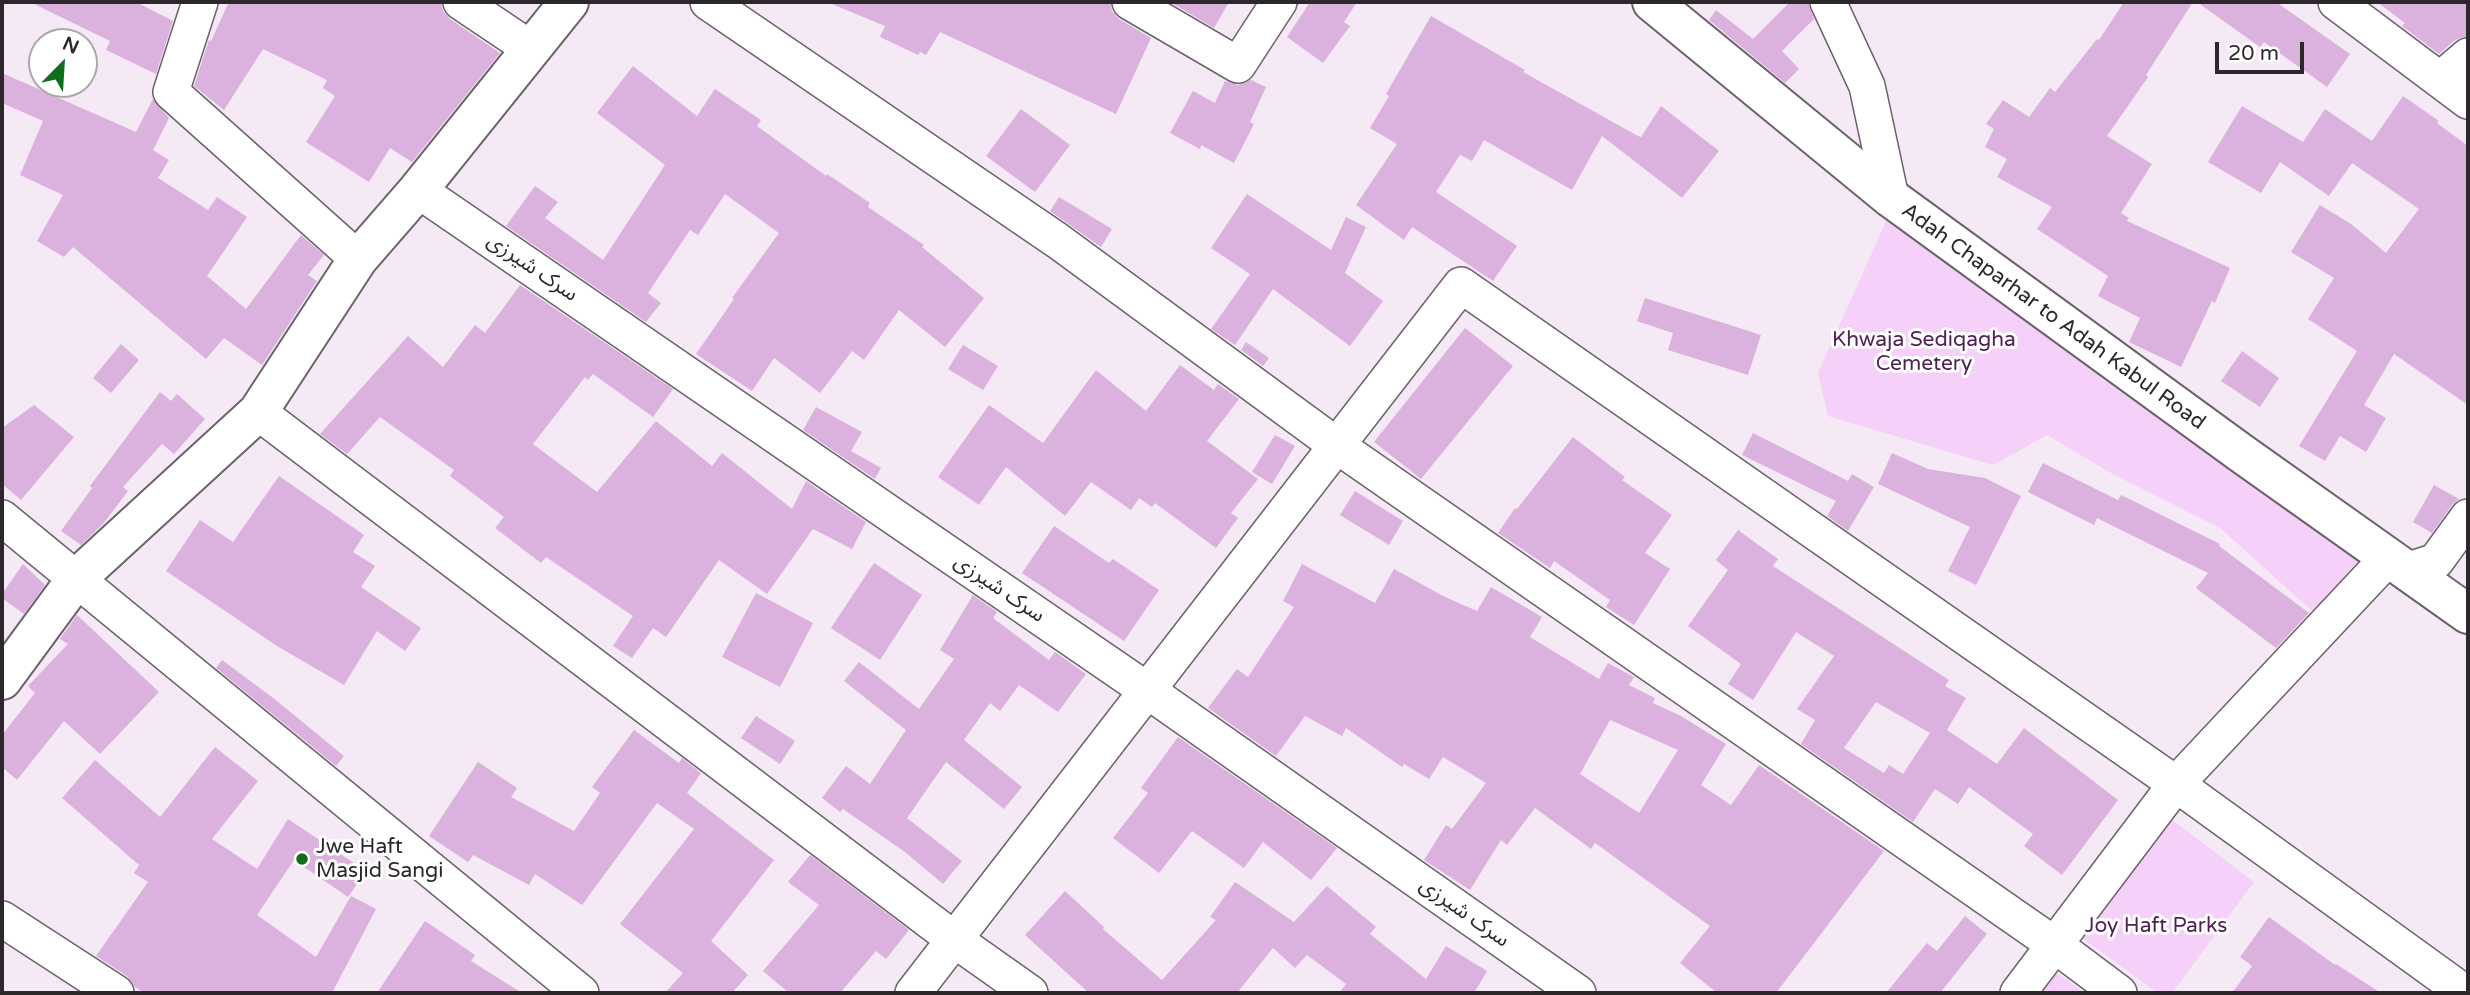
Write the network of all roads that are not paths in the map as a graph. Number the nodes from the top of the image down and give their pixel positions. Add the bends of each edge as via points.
1 (200, 2) edge
2 (461, 2) edge
3 (569, 2) edge
4 (708, 2) edge
5 (1130, 2) edge
6 (1279, 2) edge
7 (1652, 2) edge
8 (1828, 2) edge
9 (2336, 2) edge
10 (531, 49) junction
11 (2468, 56) edge
12 (2440, 80) junction
13 (2468, 101) edge
14 (418, 190) junction
15 (1891, 198) junction
16 (358, 259) junction
17 (258, 412) junction
18 (1336, 445) junction
19 (2468, 517) edge
20 (2, 518) edge
21 (2397, 565) junction
22 (77, 579) junction
23 (2468, 614) edge
24 (2, 680) edge
25 (1148, 691) junction
26 (2176, 784) junction
27 (2, 919) edge
28 (955, 940) junction
29 (2055, 945) junction
30 (116, 993) edge
31 (581, 993) edge
32 (913, 993) edge
33 (1030, 993) edge
34 (1578, 993) edge
35 (2018, 993) edge
36 (2119, 993) edge
37 (2465, 993) edge

1 - 16 street via 171,92
2 - 10 street
3 - 10 main road
4 - 18 street via 1058,241
5 - 6 street via 1238,65
7 - 15 main road, Adah Chaparhar to Adah Kabul Road
8 - 15 street via 1867,86
9 - 12 street
10 - 14 main road
11 - 12 street
12 - 13 street
14 - 16 main road
14 - 25 street, سرک شیرزی
15 - 21 main road, Adah Chaparhar to Adah Kabul Road
16 - 17 main road
17 - 22 main road
17 - 28 street
18 - 25 street
18 - 26 street via 1461,285
18 - 29 street
19 - 21 street via 2436,561
20 - 22 street
21 - 23 main road, Adah Chaparhar to Adah Kabul Road
21 - 26 street
22 - 24 main road
22 - 31 street
25 - 28 street
25 - 34 street, سرک شیرزی
26 - 29 street
26 - 37 street
27 - 30 street
28 - 32 street
28 - 33 street
29 - 35 street
29 - 36 street

